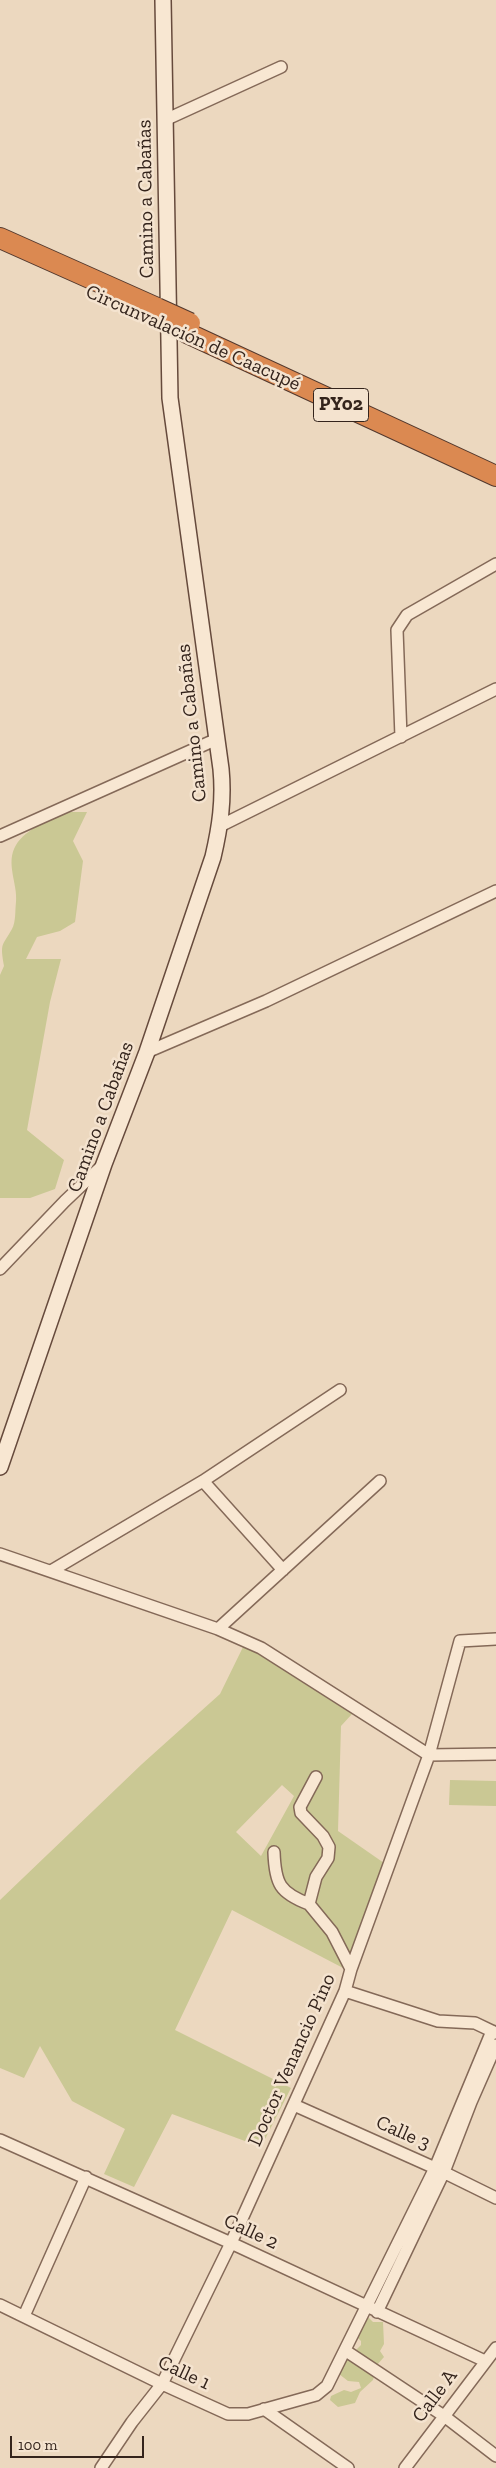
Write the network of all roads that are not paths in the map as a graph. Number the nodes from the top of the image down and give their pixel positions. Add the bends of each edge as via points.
1 (162, 0) edge
2 (281, 67) dead end
3 (165, 120) junction
4 (0, 238) edge
5 (0, 250) edge
6 (156, 314) junction
7 (188, 328) junction
8 (496, 463) edge
9 (496, 476) edge
10 (496, 564) edge
11 (496, 689) edge
12 (401, 736) junction
13 (216, 739) junction
14 (220, 826) junction
15 (0, 836) edge
16 (496, 891) edge
17 (147, 1052) junction
18 (104, 1164) junction
19 (0, 1269) edge
20 (340, 1390) dead end
21 (0, 1467) edge
22 (203, 1480) junction
23 (380, 1481) dead end
24 (0, 1554) edge
25 (283, 1570) junction
26 (51, 1571) junction
27 (218, 1629) junction
28 (496, 1639) edge
29 (496, 1754) edge
30 (429, 1755) junction
31 (316, 1777) dead end
32 (274, 1852) dead end
33 (308, 1904) junction
34 (351, 1969) junction
35 (345, 1991) junction
36 (494, 2032) edge
37 (496, 2045) edge
38 (294, 2105) junction
39 (0, 2140) edge
40 (440, 2170) junction
41 (86, 2178) junction
42 (496, 2198) edge
43 (231, 2243) junction
44 (0, 2305) edge
45 (366, 2307) junction
46 (377, 2312) junction
47 (24, 2316) junction
48 (496, 2348) edge
49 (346, 2351) junction
50 (485, 2361) junction
51 (162, 2384) junction
52 (264, 2409) junction
53 (444, 2416) junction
54 (496, 2456) edge
55 (101, 2468) edge
56 (348, 2468) edge
57 (405, 2468) edge

1 - 3 street, Camino a Cabañas
2 - 3 street
3 - 13 street, Camino a Cabañas via 170,398
4 - 6 highway, Circunvalación de Caacupé / PY02
5 - 6 highway, Circunvalación de Caacupé / PY02
6 - 7 highway, Circunvalación de Caacupé / PY02, bridge
7 - 8 highway, Circunvalación de Caacupé / PY02
7 - 9 highway, Circunvalación de Caacupé / PY02
10 - 12 street via 401,620 397,630
11 - 12 street
12 - 14 street
13 - 14 street, Camino a Cabañas via 223,798
13 - 15 street
14 - 17 street, Camino a Cabañas via 213,857
16 - 17 street via 266,1002
17 - 18 street, Camino a Cabañas
18 - 19 street
18 - 21 street, Camino a Cabañas
20 - 22 street
22 - 25 street
22 - 26 street
23 - 25 street
24 - 26 street
25 - 27 street
26 - 27 street
27 - 30 street via 261,1648
28 - 30 street, Doctor Venancio Pino via 460,1641
29 - 30 street
30 - 34 street, Doctor Venancio Pino
31 - 33 street via 300,1813 323,1836 329,1847 328,1858 316,1877
32 - 33 street via 276,1875 288,1896
33 - 34 street via 332,1932
34 - 35 street, Doctor Venancio Pino
35 - 36 street via 438,2021 475,2023
35 - 38 street, Doctor Venancio Pino
36 - 40 street
37 - 40 street
38 - 40 street, Calle 3
38 - 43 street, Doctor Venancio Pino
39 - 41 street, Calle 2
40 - 42 street, Calle 3
40 - 45 street, Calle 1
40 - 46 street
41 - 43 street, Calle 2
41 - 47 street
43 - 45 street, Calle 2
43 - 51 street, Doctor Venancio Pino
44 - 47 street, Calle 1
45 - 46 street, Calle 2
45 - 49 street, Calle 1
46 - 50 street, Calle 2
47 - 51 street, Calle 1
48 - 50 street, Calle A
49 - 52 street, Calle 1 via 327,2386 316,2395
49 - 53 street
50 - 53 street, Calle A
51 - 52 street, Calle 1 via 228,2414 248,2414
51 - 55 street, Doctor Venancio Pino
52 - 56 street
53 - 54 street
53 - 57 street, Calle A

